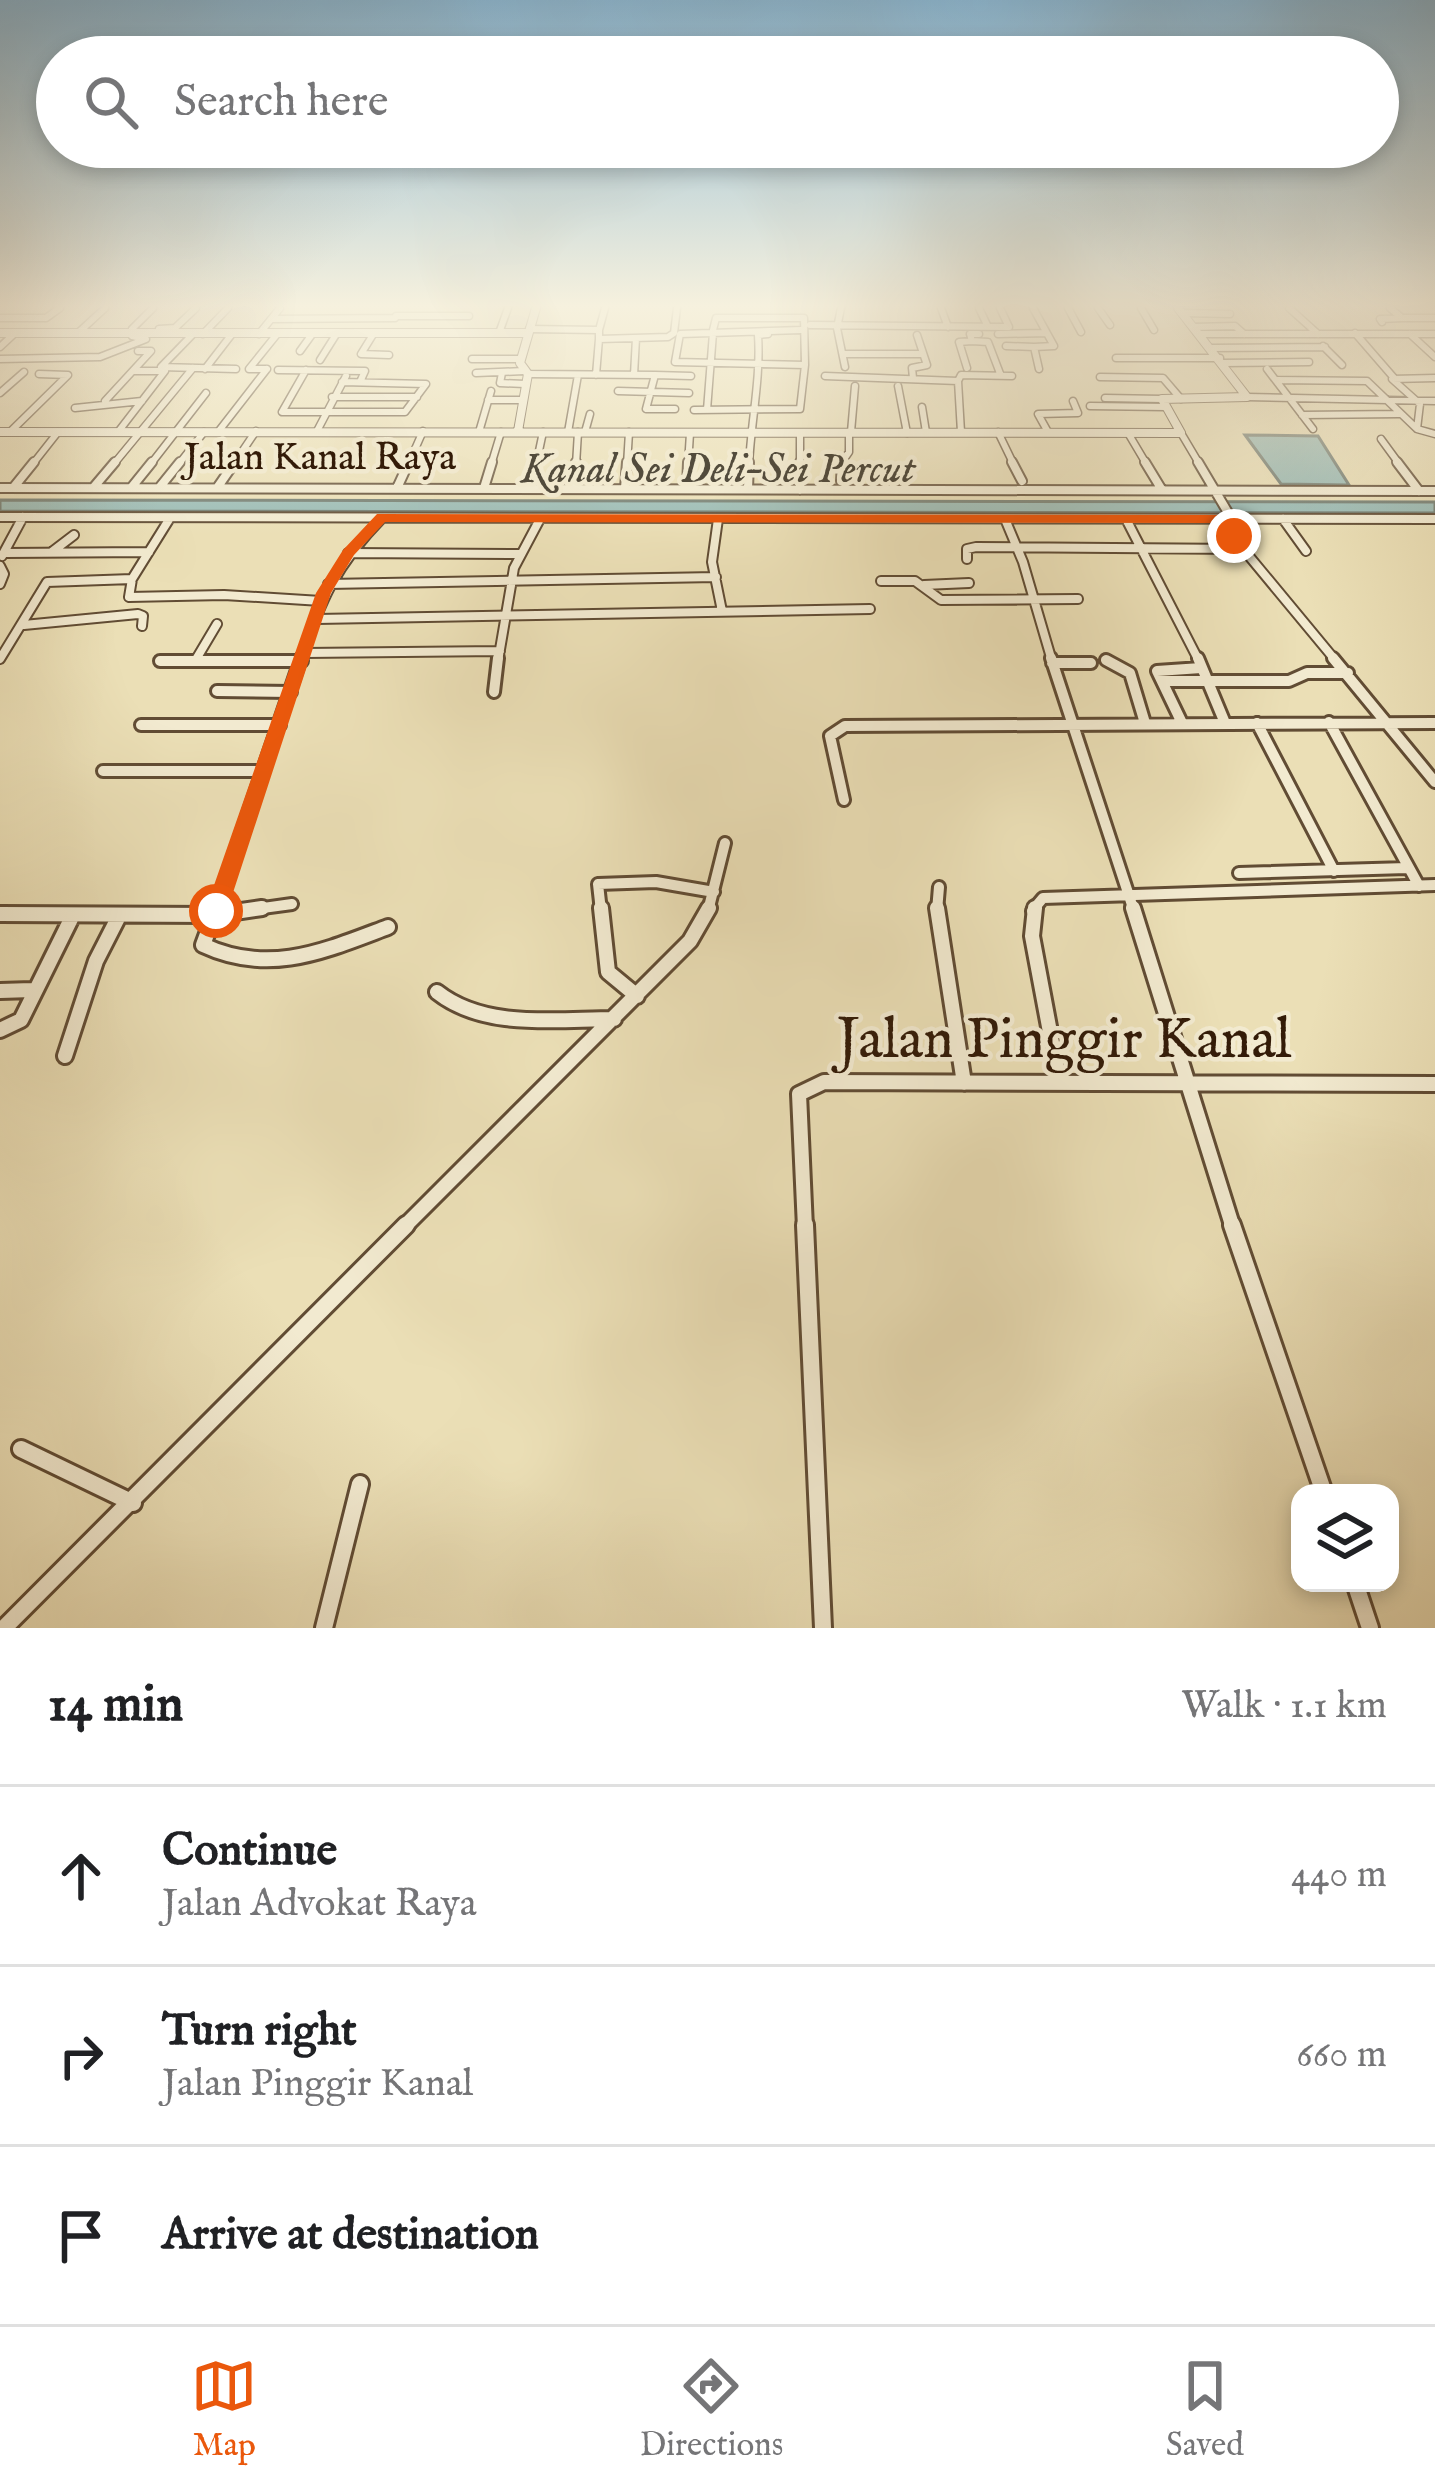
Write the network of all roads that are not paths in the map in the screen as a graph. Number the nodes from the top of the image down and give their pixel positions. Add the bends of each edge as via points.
1 (58, 384) edge
2 (120, 384) edge
3 (156, 384) edge
4 (181, 384) edge
5 (255, 384) edge
6 (298, 384) edge
7 (342, 384) edge
8 (424, 384) edge
9 (525, 384) edge
10 (578, 384) edge
11 (652, 384) edge
12 (710, 384) edge
13 (756, 384) edge
14 (803, 384) edge
15 (958, 384) edge
16 (1168, 384) edge
17 (1238, 384) edge
18 (1279, 384) edge
19 (1370, 384) edge
20 (1400, 384) edge
21 (855, 386) dead end
22 (898, 386) dead end
23 (618, 391) dead end
24 (650, 392) junction
25 (206, 393) dead end
26 (689, 393) dead end
27 (332, 397) junction
28 (417, 397) junction
29 (1247, 397) junction
30 (1290, 397) junction
31 (1106, 398) dead end
32 (1382, 398) junction
33 (1181, 399) junction
34 (1414, 399) junction
35 (523, 400) junction
36 (1031, 400) dead end
37 (1073, 400) dead end
38 (104, 401) junction
39 (142, 401) junction
40 (1435, 401) edge
41 (1164, 403) junction
42 (922, 406) dead end
43 (1090, 406) dead end
44 (75, 408) dead end
45 (646, 409) junction
46 (675, 409) dead end
47 (694, 410) dead end
48 (707, 410) junction
49 (751, 410) junction
50 (325, 412) junction
51 (590, 414) dead end
52 (1038, 414) junction
53 (1350, 414) junction
54 (1399, 414) junction
55 (1302, 415) junction
56 (1417, 428) junction
57 (1313, 430) dead end
58 (1364, 430) dead end
59 (256, 431) junction
60 (317, 431) junction
61 (423, 431) junction
62 (501, 431) junction
63 (518, 431) junction
64 (688, 431) junction
65 (751, 431) junction
66 (805, 431) junction
67 (5, 432) edge
68 (58, 432) junction
69 (118, 432) junction
70 (142, 432) junction
71 (174, 432) junction
72 (204, 432) junction
73 (218, 432) junction
74 (479, 432) junction
75 (542, 432) junction
76 (577, 432) junction
77 (629, 432) junction
78 (643, 432) junction
79 (850, 432) junction
80 (926, 432) junction
81 (962, 432) junction
82 (998, 432) junction
83 (1048, 432) junction
84 (907, 433) junction
85 (1127, 433) junction
86 (1181, 433) junction
87 (1435, 434) edge
88 (1381, 439) dead end
89 (842, 481) dead end
90 (1022, 481) dead end
91 (0, 488) edge
92 (13, 488) junction
93 (94, 488) junction
94 (131, 488) junction
95 (159, 488) junction
96 (217, 488) junction
97 (397, 488) junction
98 (484, 488) junction
99 (531, 488) junction
100 (574, 488) junction
101 (625, 488) junction
102 (687, 488) junction
103 (748, 489) junction
104 (800, 490) junction
105 (1162, 490) junction
106 (1419, 491) junction
107 (1435, 491) edge
108 (1216, 492) junction
109 (0, 517) edge
110 (22, 517) junction
111 (170, 518) junction
112 (382, 518) junction
113 (1230, 518) junction
114 (540, 519) junction
115 (718, 519) junction
116 (1005, 519) junction
117 (1126, 519) junction
118 (1435, 519) edge
119 (1283, 520) junction
120 (74, 535) dead end
121 (1017, 548) junction
122 (1243, 549) junction
123 (1144, 550) junction
124 (1306, 551) dead end
125 (149, 552) junction
126 (348, 553) junction
127 (48, 554) junction
128 (520, 554) junction
129 (2, 559) edge
130 (967, 559) dead end
131 (716, 577) junction
132 (132, 579) junction
133 (881, 581) dead end
134 (511, 583) junction
135 (969, 583) dead end
136 (0, 584) edge
137 (328, 584) junction
138 (924, 585) junction
139 (1078, 598) dead end
140 (1030, 599) junction
141 (320, 601) junction
142 (871, 609) dead end
143 (722, 611) junction
144 (503, 617) junction
145 (317, 619) junction
146 (217, 624) dead end
147 (24, 625) junction
148 (142, 626) dead end
149 (500, 651) junction
150 (303, 657) junction
151 (0, 658) edge
152 (1106, 660) dead end
153 (160, 661) dead end
154 (195, 662) junction
155 (1052, 663) junction
156 (1091, 663) dead end
157 (1201, 668) junction
158 (1348, 673) junction
159 (1162, 681) junction
160 (1207, 681) junction
161 (217, 692) dead end
162 (291, 692) junction
163 (494, 692) dead end
164 (1329, 722) junction
165 (1145, 723) junction
166 (1182, 723) junction
167 (1225, 723) junction
168 (1257, 723) junction
169 (1387, 723) junction
170 (1435, 723) edge
171 (1073, 724) junction
172 (141, 725) dead end
173 (280, 725) junction
174 (263, 770) junction
175 (103, 771) dead end
176 (1435, 782) edge
177 (844, 800) dead end
178 (725, 843) dead end
179 (1407, 868) junction
180 (1334, 871) junction
181 (1239, 873) dead end
182 (1435, 885) edge
183 (1419, 886) junction
184 (939, 887) dead end
185 (713, 892) junction
186 (1127, 892) junction
187 (292, 904) dead end
188 (0, 914) edge
189 (73, 915) junction
190 (214, 915) junction
191 (119, 916) junction
192 (388, 926) dead end
193 (0, 991) edge
194 (32, 991) junction
195 (436, 992) dead end
196 (638, 996) junction
197 (614, 1019) junction
198 (0, 1030) edge
199 (65, 1056) dead end
200 (1058, 1080) junction
201 (964, 1083) junction
202 (1435, 1084) edge
203 (1185, 1086) junction
204 (21, 1449) dead end
205 (360, 1484) dead end
206 (1321, 1484) edge
207 (133, 1503) junction
208 (1358, 1592) edge
209 (4, 1628) edge
210 (325, 1628) edge
211 (823, 1628) edge
212 (1370, 1628) edge

1 - 67 street
2 - 38 street
3 - 39 street
4 - 70 street
5 - 73 street
6 - 50 street via 282,411
7 - 27 street
8 - 28 street
9 - 35 street
10 - 76 street
11 - 24 street
12 - 48 street
13 - 49 street
14 - 49 street via 801,408
15 - 81 street
16 - 33 street
17 - 29 street
18 - 30 street
19 - 32 street
20 - 34 street
21 - 79 street
22 - 84 street
23 - 24 street
24 - 26 street
24 - 45 street
25 - 71 street
27 - 28 street
27 - 50 street
28 - 50 street via 405,412
29 - 30 street
29 - 33 street
30 - 32 street
30 - 55 street
31 - 41 street
32 - 34 street
32 - 54 street
33 - 41 street
34 - 40 street
34 - 56 street
35 - 63 street
35 - 74 street via 489,396
36 - 52 street
37 - 52 street via 1078,413
38 - 39 street
38 - 44 street
39 - 69 street
41 - 43 street
41 - 86 street
42 - 80 street
45 - 46 street
45 - 78 street
47 - 48 street
48 - 49 street
49 - 65 street
50 - 60 street
51 - 76 street
52 - 83 street
53 - 54 street
53 - 55 street
53 - 58 street
54 - 56 street
55 - 57 street
56 - 87 street
59 - 60 street
59 - 73 street
59 - 96 street
60 - 61 street
61 - 74 street
61 - 97 street
62 - 63 street
62 - 74 street
62 - 98 street
63 - 75 street
64 - 65 street
64 - 78 street
64 - 102 street
65 - 66 street
65 - 103 street
66 - 79 street
66 - 104 street
67 - 68 street
68 - 69 street
68 - 92 street
69 - 70 street
70 - 71 street
70 - 93 street
71 - 72 street
71 - 94 street
72 - 73 street
72 - 95 street
75 - 76 street
75 - 99 street
76 - 77 street
76 - 100 street
77 - 78 street
77 - 101 street
79 - 84 street
79 - 89 street
80 - 81 street
80 - 84 street
81 - 82 street
82 - 83 street
82 - 90 street
83 - 85 street
85 - 86 street
85 - 105 street
86 - 108 street
88 - 106 street
91 - 92 street, Jalan Kanal Raya
92 - 93 street, Jalan Kanal Raya
93 - 94 street, Jalan Kanal Raya
94 - 95 street, Jalan Kanal Raya
95 - 96 street, Jalan Kanal Raya
96 - 97 street, Jalan Kanal Raya
97 - 98 street, Jalan Kanal Raya
98 - 99 street, Jalan Kanal Raya
99 - 100 street, Jalan Kanal Raya
100 - 101 street, Jalan Kanal Raya
101 - 102 street, Jalan Kanal Raya
102 - 103 street, Jalan Kanal Raya
103 - 104 street, Jalan Kanal Raya
104 - 105 street, Jalan Kanal Raya
105 - 108 street, Jalan Kanal Raya
106 - 107 street
106 - 108 street
108 - 113 street
109 - 110 street
110 - 111 street
110 - 129 street
111 - 112 street
111 - 125 street
112 - 114 street
112 - 126 street
113 - 117 street
113 - 119 street
113 - 122 street
114 - 115 street
114 - 128 street via 535,542
115 - 116 street
115 - 131 street
116 - 117 street
116 - 121 street
117 - 123 street
118 - 119 street
119 - 124 street
120 - 127 street
121 - 123 street
121 - 130 street via 969,548
121 - 140 street
122 - 123 street
122 - 158 street
123 - 157 street
125 - 127 street
125 - 132 street
126 - 128 street
126 - 137 street
127 - 129 street
128 - 134 street
129 - 136 street
131 - 134 street
131 - 143 street
132 - 141 street via 127,596 142,599
132 - 147 street via 47,582
133 - 138 street
134 - 137 street
134 - 144 street
135 - 138 street
137 - 141 street
138 - 140 street via 940,600
139 - 140 street
140 - 155 street
141 - 145 street
142 - 143 street
143 - 144 street
144 - 145 street
144 - 149 street
145 - 150 street
146 - 154 street
147 - 148 street via 138,614
147 - 151 street
149 - 150 street
149 - 163 street
150 - 154 street
150 - 162 street
152 - 165 street via 1130,673
153 - 154 street
155 - 156 street
155 - 171 street
157 - 159 street via 1160,668
157 - 160 street
158 - 160 street
158 - 169 street
159 - 160 street
159 - 166 street
160 - 167 street
161 - 162 street
162 - 173 street
164 - 168 street
164 - 169 street
164 - 179 street
165 - 166 street
165 - 171 street
166 - 167 street
167 - 168 street
168 - 180 street
169 - 170 street
169 - 176 street
171 - 177 street via 838,727 830,736
171 - 186 street
172 - 173 street
173 - 174 street
174 - 175 street
174 - 190 street
178 - 185 street
179 - 180 street
179 - 183 street
180 - 181 street
182 - 183 street
183 - 186 street
184 - 201 street via 934,904
185 - 196 street via 700,928
185 - 196 street via 656,882 597,886 608,973
186 - 200 street via 1043,898 1031,913
186 - 203 street
187 - 190 street
188 - 189 street
189 - 191 street
189 - 194 street
190 - 191 street
190 - 192 street via 203,945 268,965
191 - 199 street
193 - 194 street
194 - 198 street via 21,1020
195 - 197 street via 454,1008 485,1016
196 - 197 street
197 - 207 street
200 - 201 street, Jalan Pinggir Kanal
200 - 203 street, Jalan Pinggir Kanal
201 - 211 street, Jalan Pinggir Kanal via 824,1082 800,1094
202 - 203 street, Jalan Pinggir Kanal
203 - 206 street
204 - 207 street
205 - 210 street
207 - 209 street
208 - 212 street

